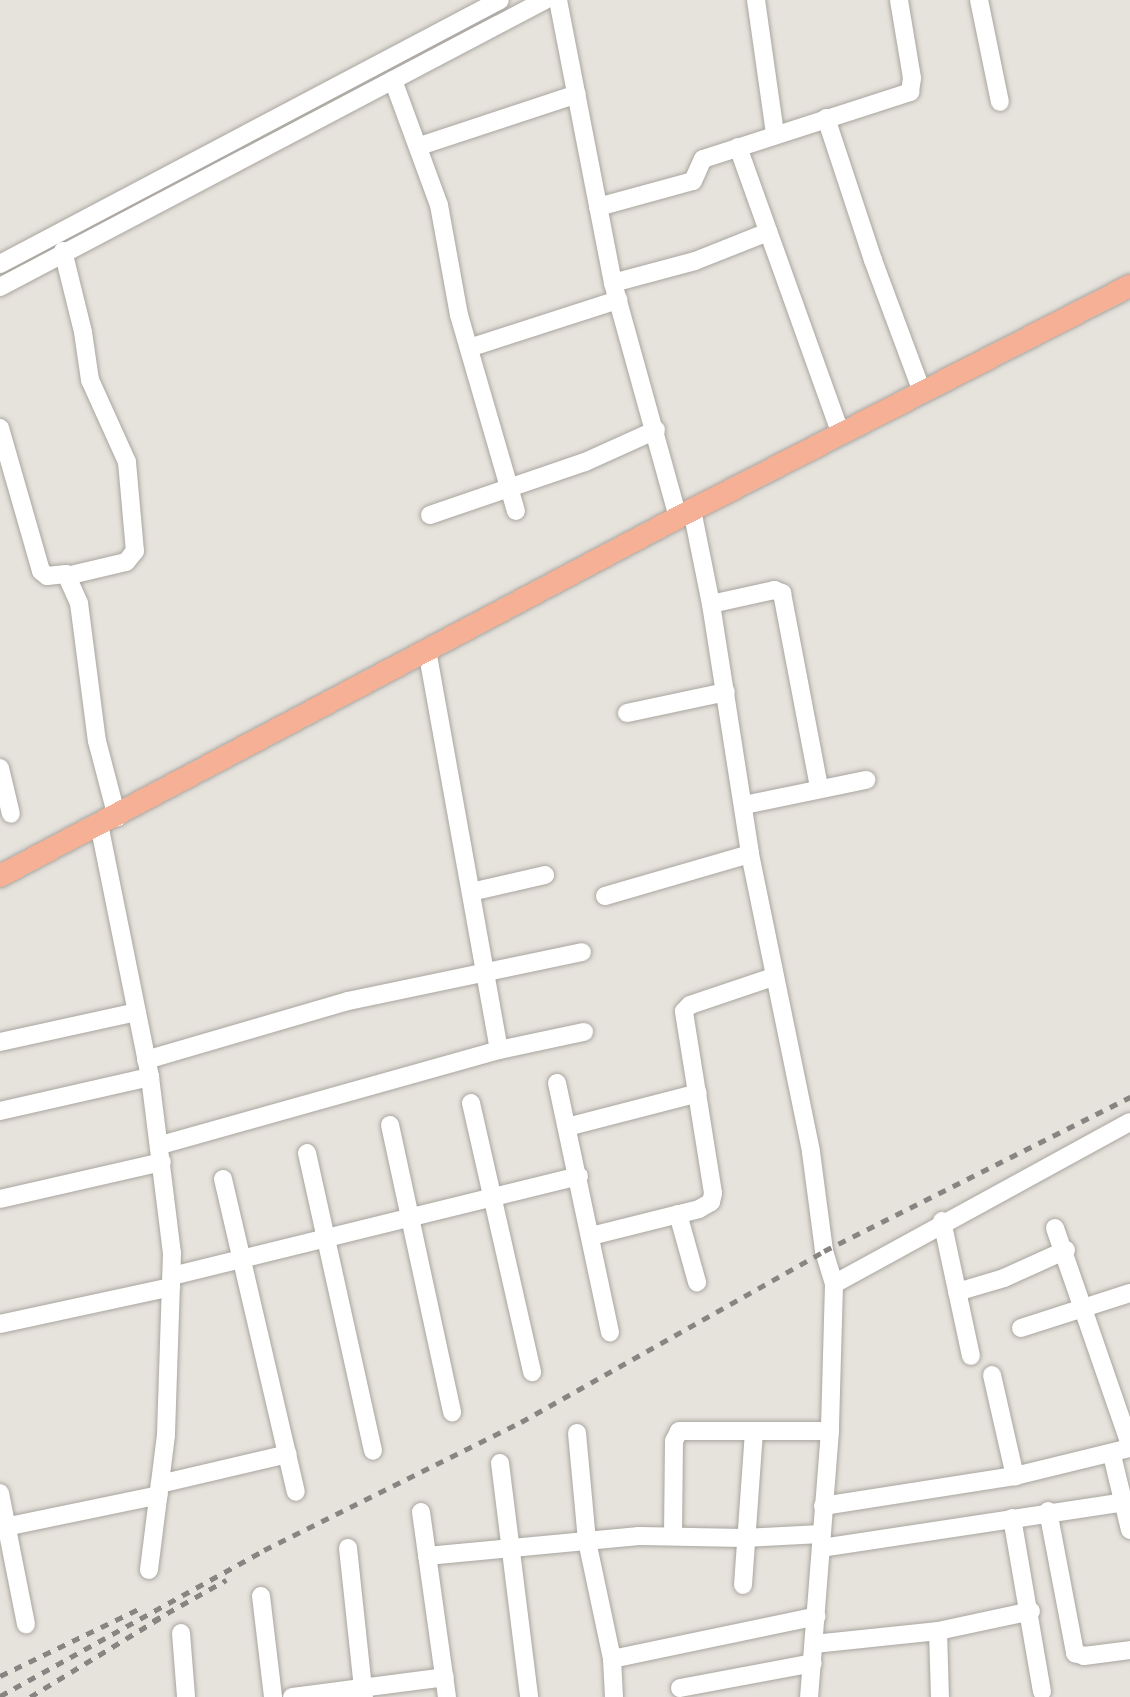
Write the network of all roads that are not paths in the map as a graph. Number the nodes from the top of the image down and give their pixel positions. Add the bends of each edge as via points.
1 (500, 0) edge
2 (544, 0) edge
3 (558, 0) edge
4 (756, 0) edge
5 (899, 0) edge
6 (979, 0) edge
7 (393, 80) junction
8 (576, 94) junction
9 (1000, 102) dead end
10 (826, 118) junction
11 (775, 134) junction
12 (420, 146) junction
13 (738, 147) junction
14 (598, 207) junction
15 (768, 232) junction
16 (63, 251) junction
17 (0, 264) edge
18 (1130, 286) edge
19 (0, 287) edge
20 (615, 291) junction
21 (469, 348) junction
22 (922, 392) junction
23 (0, 428) edge
24 (656, 430) junction
25 (841, 435) junction
26 (510, 487) junction
27 (516, 511) dead end
28 (685, 514) junction
29 (430, 515) dead end
30 (67, 576) junction
31 (711, 604) junction
32 (427, 650) junction
33 (726, 692) junction
34 (627, 713) dead end
35 (0, 768) edge
36 (866, 780) dead end
37 (819, 787) junction
38 (744, 805) junction
39 (11, 814) dead end
40 (108, 820) junction
41 (750, 854) junction
42 (545, 875) dead end
43 (0, 876) edge
44 (471, 892) junction
45 (605, 896) dead end
46 (582, 952) dead end
47 (485, 969) junction
48 (773, 977) junction
49 (137, 1012) junction
50 (584, 1032) dead end
51 (0, 1042) edge
52 (499, 1050) junction
53 (148, 1068) junction
54 (557, 1083) dead end
55 (698, 1094) junction
56 (471, 1102) dead end
57 (0, 1112) edge
58 (1130, 1122) edge
59 (390, 1125) dead end
60 (567, 1127) junction
61 (162, 1153) junction
62 (307, 1154) dead end
63 (579, 1176) junction
64 (223, 1179) dead end
65 (494, 1196) junction
66 (0, 1198) edge
67 (678, 1214) junction
68 (410, 1216) junction
69 (942, 1221) junction
70 (1055, 1228) dead end
71 (325, 1236) junction
72 (591, 1236) junction
73 (1066, 1250) junction
74 (243, 1258) junction
75 (171, 1282) junction
76 (698, 1282) dead end
77 (834, 1284) junction
78 (957, 1293) junction
79 (1130, 1293) edge
80 (1084, 1307) junction
81 (0, 1323) edge
82 (1021, 1328) dead end
83 (610, 1332) dead end
84 (971, 1356) dead end
85 (532, 1372) dead end
86 (992, 1375) dead end
87 (452, 1412) dead end
88 (830, 1431) junction
89 (577, 1433) dead end
90 (754, 1433) junction
91 (1130, 1444) edge
92 (1130, 1448) edge
93 (373, 1451) dead end
94 (288, 1454) junction
95 (1112, 1455) junction
96 (500, 1463) dead end
97 (1015, 1476) junction
98 (159, 1489) junction
99 (296, 1492) dead end
100 (0, 1493) edge
101 (1125, 1502) junction
102 (823, 1506) junction
103 (1048, 1511) junction
104 (421, 1512) dead end
105 (1011, 1518) junction
106 (3, 1527) edge
107 (1130, 1530) edge
108 (673, 1535) junction
109 (744, 1538) junction
110 (587, 1541) junction
111 (820, 1541) junction
112 (348, 1548) dead end
113 (511, 1548) junction
114 (427, 1556) junction
115 (149, 1570) dead end
116 (743, 1584) dead end
117 (261, 1596) dead end
118 (1030, 1611) junction
119 (817, 1616) junction
120 (26, 1624) dead end
121 (938, 1631) junction
122 (181, 1633) dead end
123 (814, 1644) junction
124 (1130, 1650) edge
125 (612, 1659) junction
126 (813, 1663) junction
127 (445, 1677) junction
128 (680, 1688) dead end
129 (1042, 1691) dead end
130 (364, 1692) edge
131 (186, 1697) edge
132 (273, 1697) edge
133 (292, 1697) edge
134 (447, 1697) edge
135 (529, 1697) edge
136 (614, 1697) edge
137 (809, 1697) edge
138 (940, 1697) edge

1 - 17 street
2 - 7 street
3 - 8 street
4 - 11 street
5 - 10 street via 912,90
6 - 9 street
7 - 12 street
7 - 16 street
8 - 12 street
8 - 14 street
10 - 11 street
10 - 22 street
11 - 13 street
12 - 21 street via 439,205 453,289
13 - 14 street via 700,161 693,181
13 - 15 street
14 - 20 street
15 - 20 street
15 - 25 street
16 - 19 street
16 - 30 street via 90,380 128,462 135,551 126,562
18 - 22 main road
20 - 21 street
20 - 24 street
21 - 26 street
22 - 25 main road
23 - 30 street via 41,571 46,576
24 - 26 street via 585,462
24 - 28 street
25 - 28 main road
26 - 27 street
26 - 29 street
28 - 31 street
28 - 32 main road
30 - 40 street via 79,603
31 - 33 street
31 - 37 street via 774,590 782,593
32 - 40 main road
32 - 44 street
33 - 34 street
33 - 38 street
35 - 39 street
36 - 37 street
37 - 38 street
38 - 41 street
40 - 43 main road
40 - 49 street
41 - 45 street
41 - 48 street
42 - 44 street
44 - 47 street
46 - 47 street
47 - 52 street
47 - 53 street via 348,1001
48 - 55 street via 690,1005 684,1011
48 - 77 street via 811,1152 824,1251
49 - 51 street
49 - 53 street
50 - 52 street
52 - 61 street
53 - 57 street
53 - 61 street
54 - 60 street
55 - 60 street
55 - 67 street via 712,1198 704,1207
56 - 65 street
58 - 69 street
59 - 68 street
60 - 63 street
61 - 66 street
61 - 75 street
62 - 71 street
63 - 65 street
63 - 72 street
64 - 74 street
65 - 68 street
65 - 85 street
67 - 72 street
67 - 76 street
68 - 71 street
68 - 87 street
69 - 77 street
69 - 78 street
70 - 73 street
71 - 74 street
71 - 93 street
72 - 83 street
73 - 78 street via 1004,1278
73 - 80 street
74 - 75 street
74 - 94 street
75 - 81 street
75 - 98 street via 166,1435
77 - 88 street
78 - 84 street
79 - 80 street
80 - 82 street
80 - 91 street
86 - 97 street
88 - 90 street
88 - 102 street
89 - 110 street
90 - 108 street via 693,1429 676,1435
90 - 109 street
92 - 95 street
94 - 98 street
94 - 99 street
95 - 97 street via 1081,1458
95 - 101 street
96 - 113 street
97 - 102 street
98 - 106 street
98 - 115 street
100 - 106 street
101 - 103 street
101 - 107 street
102 - 111 street
103 - 105 street
103 - 124 street via 1075,1653 1088,1656
104 - 114 street
105 - 111 street
105 - 118 street
106 - 120 street
108 - 109 street
108 - 110 street
109 - 111 street
109 - 116 street
110 - 113 street
110 - 125 street
111 - 119 street
112 - 130 street
113 - 114 street
113 - 135 street
114 - 127 street
117 - 132 street
118 - 121 street
118 - 129 street
119 - 123 street
119 - 125 street
121 - 123 street
121 - 138 street
122 - 131 street
123 - 126 street
125 - 136 street
126 - 128 street
126 - 137 street
127 - 130 street
127 - 134 street
130 - 133 street

